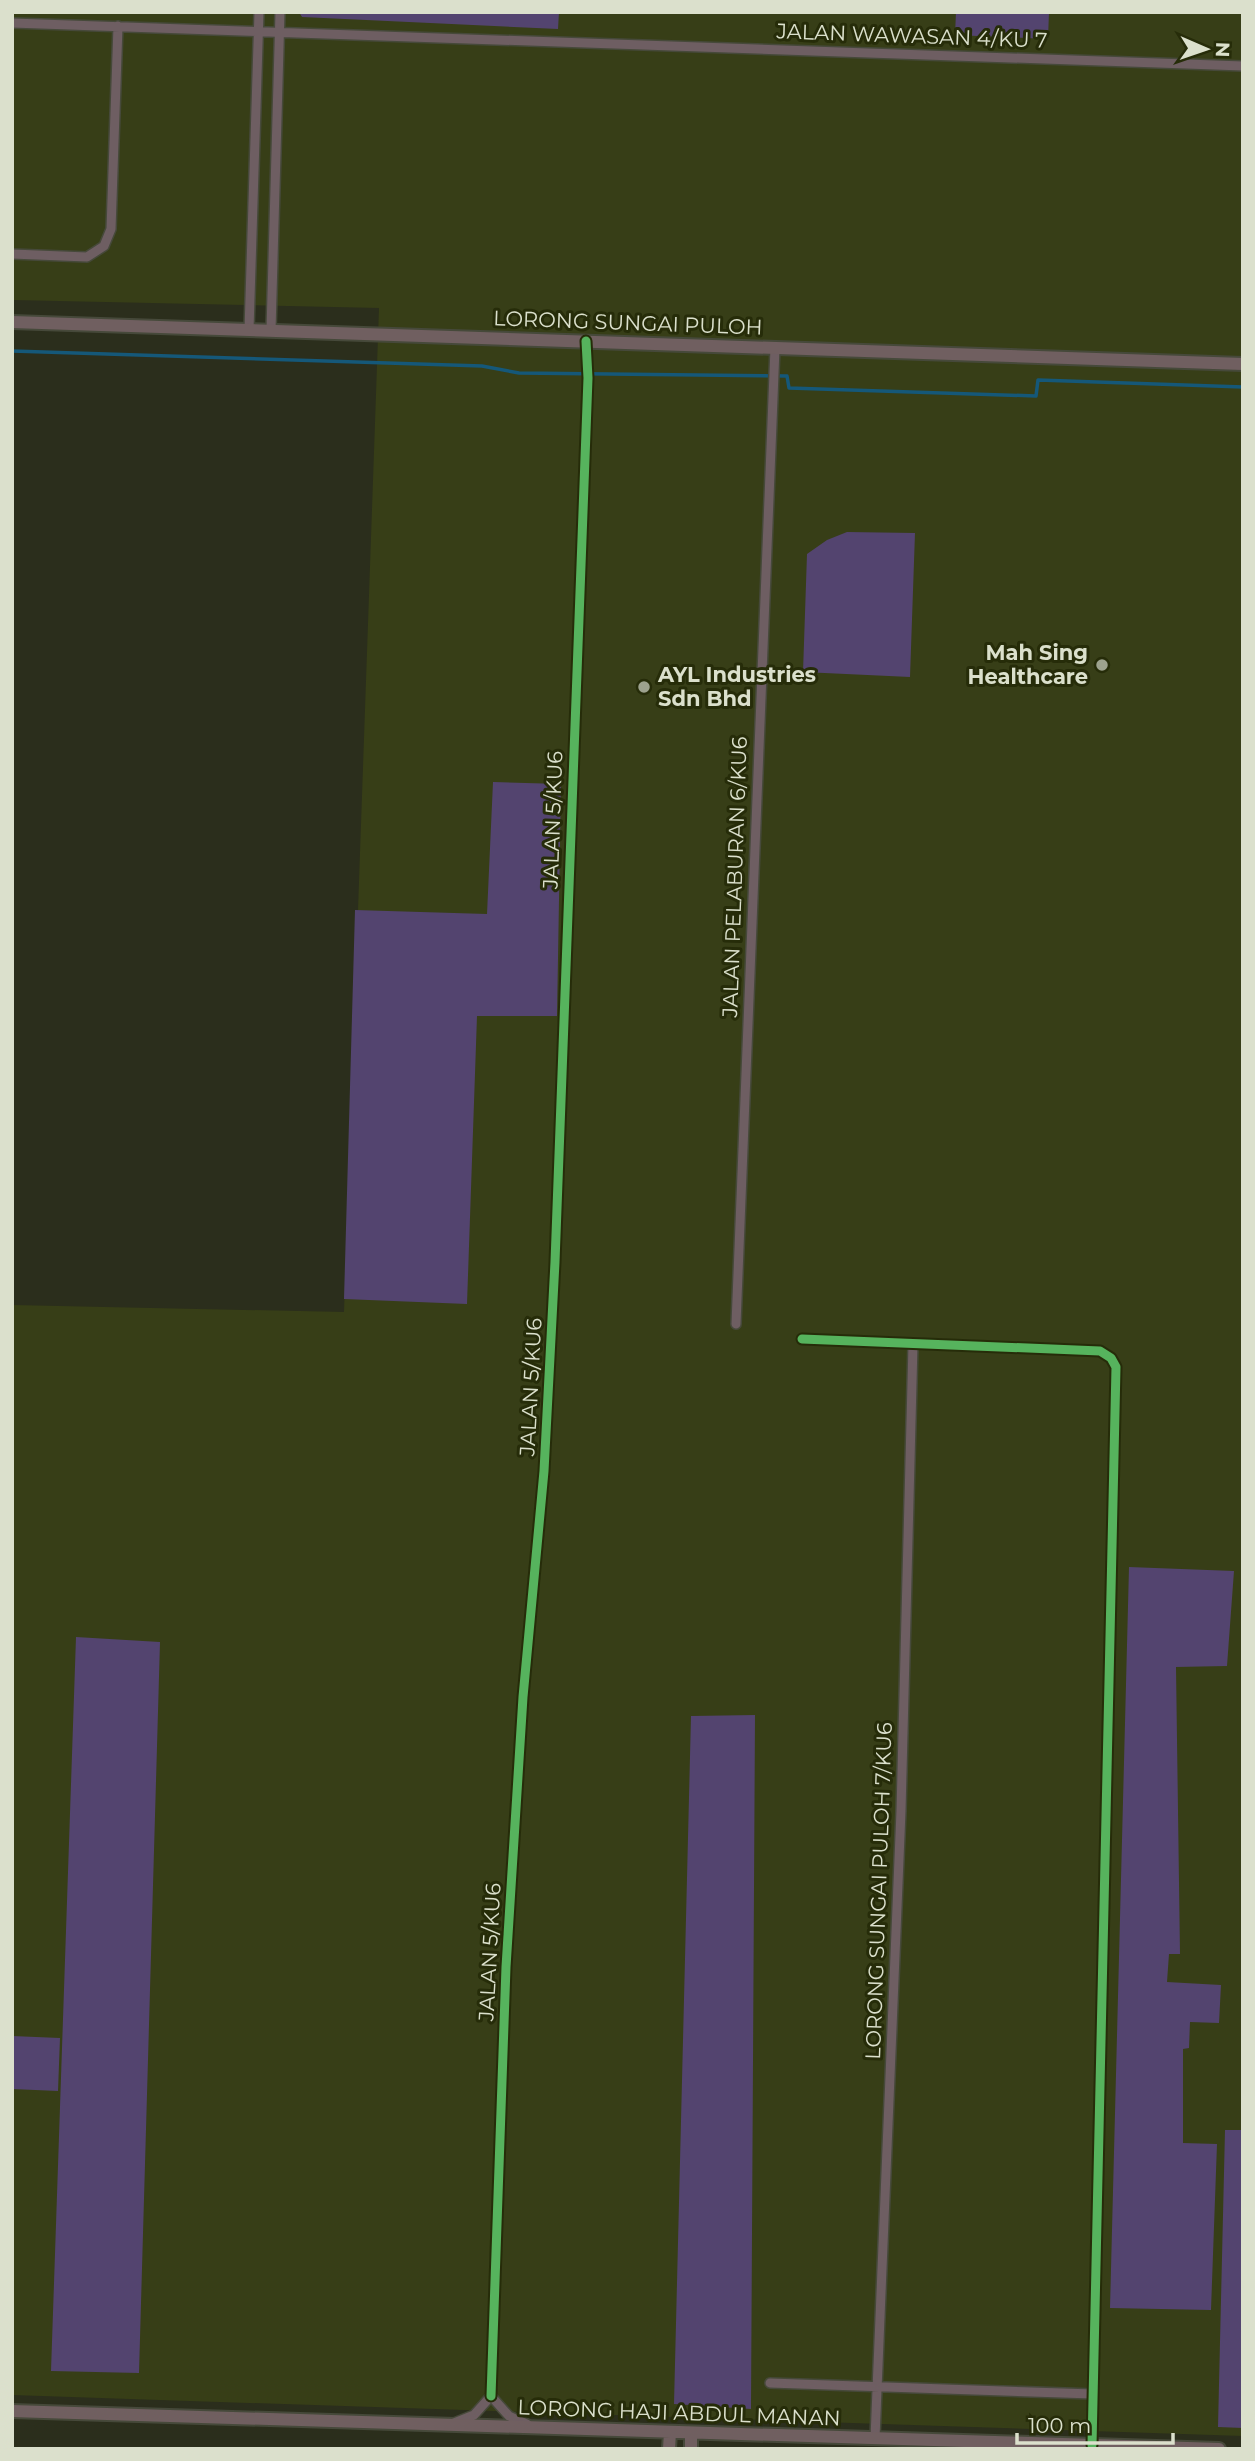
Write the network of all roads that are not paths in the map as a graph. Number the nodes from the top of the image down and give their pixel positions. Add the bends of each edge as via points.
1 (259, 12) edge
2 (280, 12) edge
3 (12, 23) edge
4 (118, 26) junction
5 (258, 30) junction
6 (279, 31) junction
7 (1243, 66) edge
8 (12, 254) edge
9 (12, 322) edge
10 (249, 330) junction
11 (271, 330) junction
12 (587, 345) junction
13 (775, 348) junction
14 (1243, 363) edge
15 (736, 1324) dead end
16 (802, 1339) dead end
17 (914, 1344) junction
18 (770, 2384) dead end
19 (877, 2388) junction
20 (1093, 2394) junction
21 (491, 2396) junction
22 (12, 2411) edge
23 (449, 2425) junction
24 (540, 2428) junction
25 (670, 2432) junction
26 (691, 2433) junction
27 (875, 2438) junction
28 (1092, 2445) junction
29 (669, 2449) edge
30 (691, 2449) edge
31 (1219, 2449) edge

1 - 5 street
2 - 6 street
3 - 4 street, JALAN WAWASAN 4/KU 7
4 - 5 street, JALAN WAWASAN 4/KU 7
4 - 8 street via 111,229 104,246 87,257
5 - 6 street, JALAN WAWASAN 4/KU 7
5 - 10 street
6 - 7 street, JALAN WAWASAN 4/KU 7
6 - 11 street
9 - 10 street, LORONG SUNGAI PULOH
10 - 11 street, LORONG SUNGAI PULOH
11 - 12 street, LORONG SUNGAI PULOH
12 - 13 street, LORONG SUNGAI PULOH
12 - 21 street, JALAN 5/KU6 via 554,1285 506,1967
13 - 14 street, LORONG SUNGAI PULOH
13 - 15 street, JALAN PELABURAN 6/KU6
16 - 17 street
17 - 19 street, LORONG SUNGAI PULOH 7/KU6 via 901,1811
17 - 20 street via 1100,1351 1116,1367
18 - 19 street
19 - 20 street
19 - 27 street, LORONG SUNGAI PULOH 7/KU6
20 - 28 street
21 - 23 street via 474,2415
21 - 24 street via 509,2416
22 - 23 street, LORONG HAJI ABDUL MANAN
23 - 24 street, LORONG HAJI ABDUL MANAN
24 - 25 street, LORONG HAJI ABDUL MANAN
25 - 26 street, LORONG HAJI ABDUL MANAN
25 - 29 street
26 - 27 street, LORONG HAJI ABDUL MANAN
26 - 30 street
27 - 28 street, LORONG HAJI ABDUL MANAN
28 - 31 street, LORONG HAJI ABDUL MANAN

